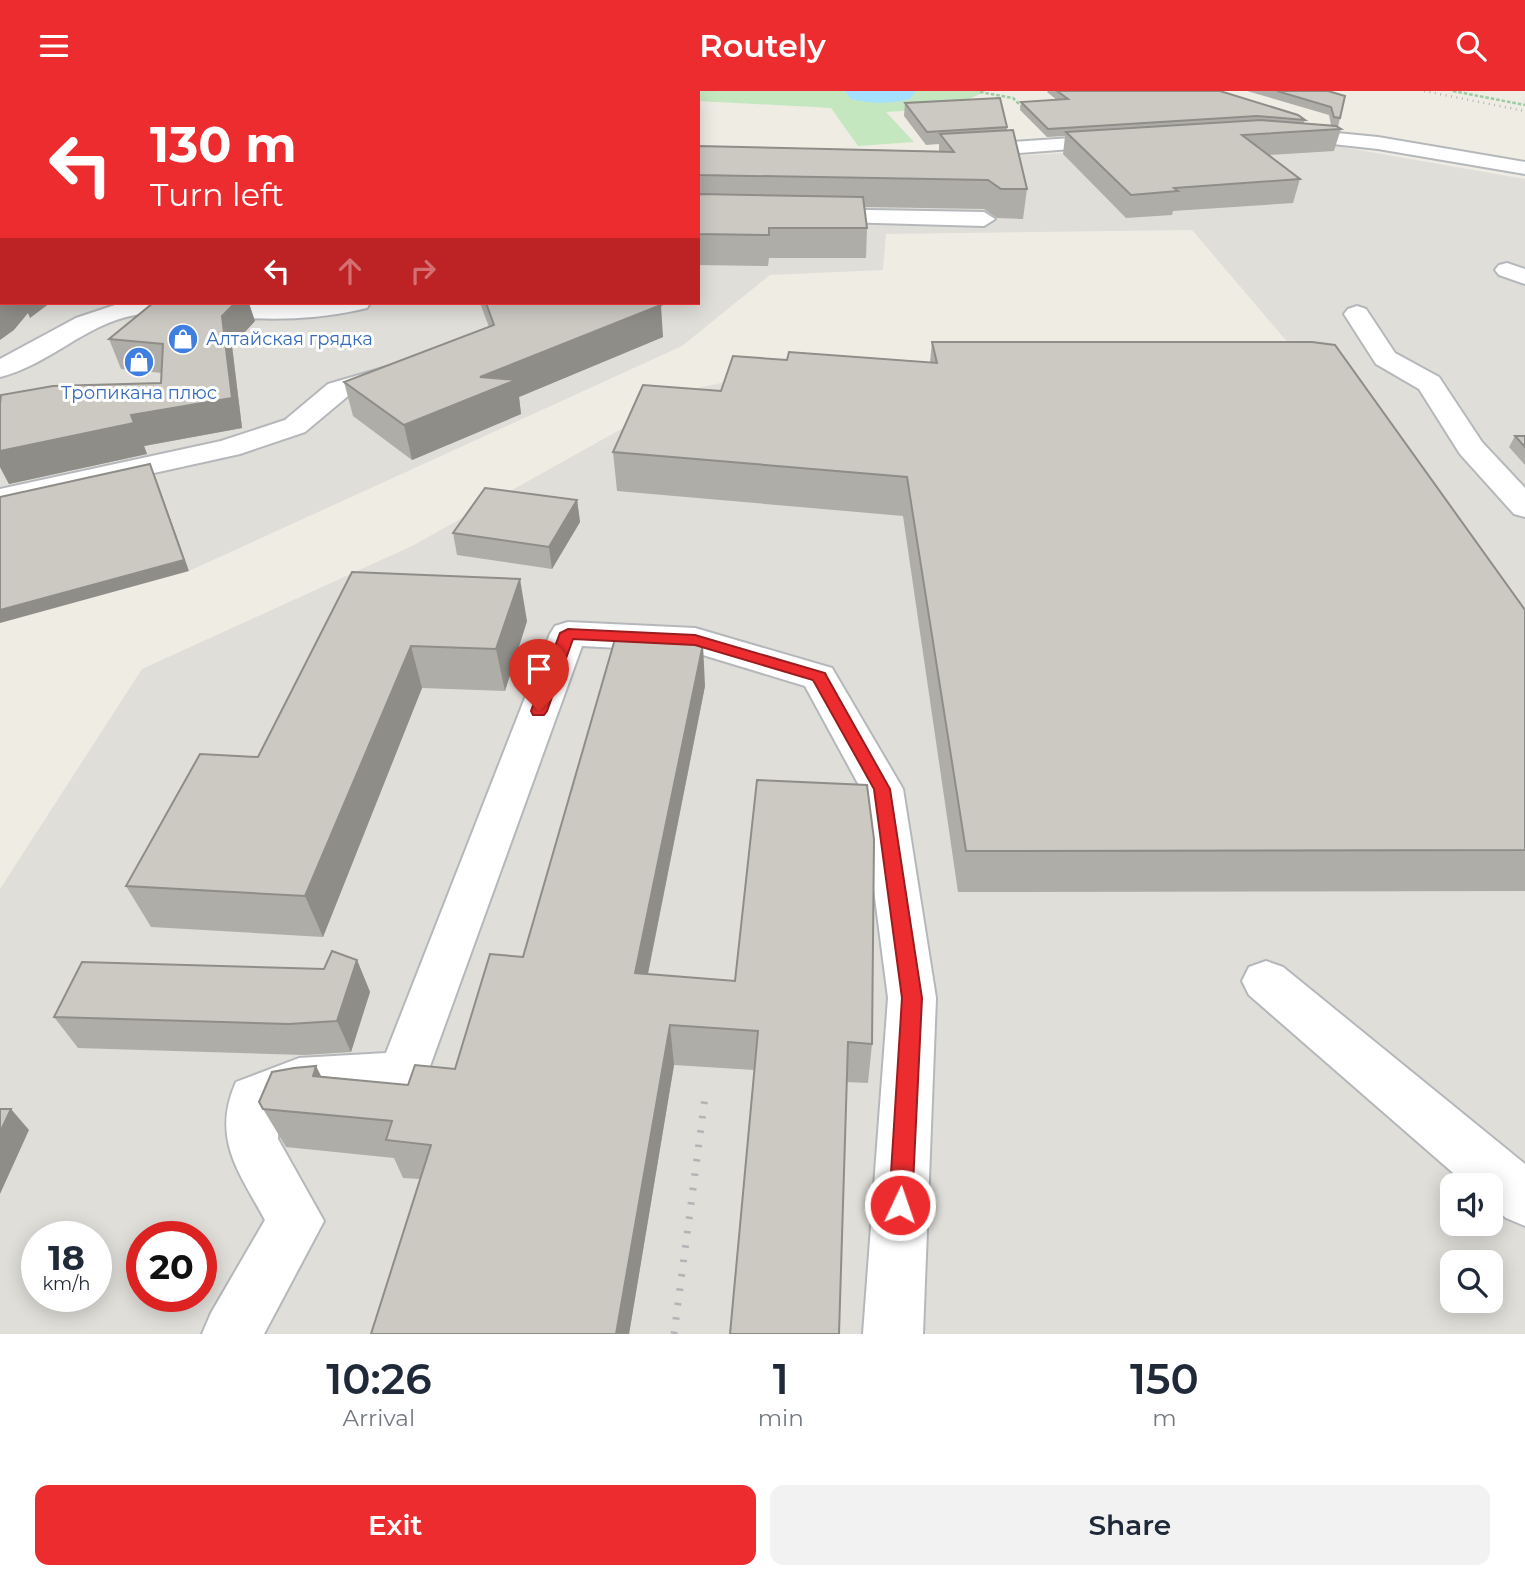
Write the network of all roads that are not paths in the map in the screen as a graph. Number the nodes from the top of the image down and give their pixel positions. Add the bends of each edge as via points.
1 (1297, 115) edge
2 (1051, 124) edge
3 (1268, 133) edge
4 (1133, 140) edge
5 (1378, 143) junction
6 (1072, 144) junction
7 (952, 152) edge
8 (1525, 168) edge
9 (793, 215) edge
10 (984, 219) dead end
11 (74, 305) edge
12 (344, 305) edge
13 (1357, 314) dead end
14 (69, 332) junction
15 (422, 364) edge
16 (0, 369) edge
17 (0, 498) edge
18 (1525, 507) edge
19 (1266, 981) dead end
20 (1525, 1199) edge
21 (232, 1334) edge
22 (893, 1334) edge

1 - 5 lane
2 - 6 lane
3 - 5 lane
4 - 6 lane
5 - 8 lane
6 - 7 lane
9 - 10 lane
11 - 14 lane via 64,323
12 - 14 lane via 290,313 141,307
13 - 18 lane via 1385,358 1429,383 1471,448
14 - 16 lane
15 - 17 lane via 338,390 295,426 242,444
19 - 20 lane
21 - 22 lane via 296,1221 252,1143 254,1099 299,1081 403,1075 568,633 695,640 819,677 882,789 912,998

